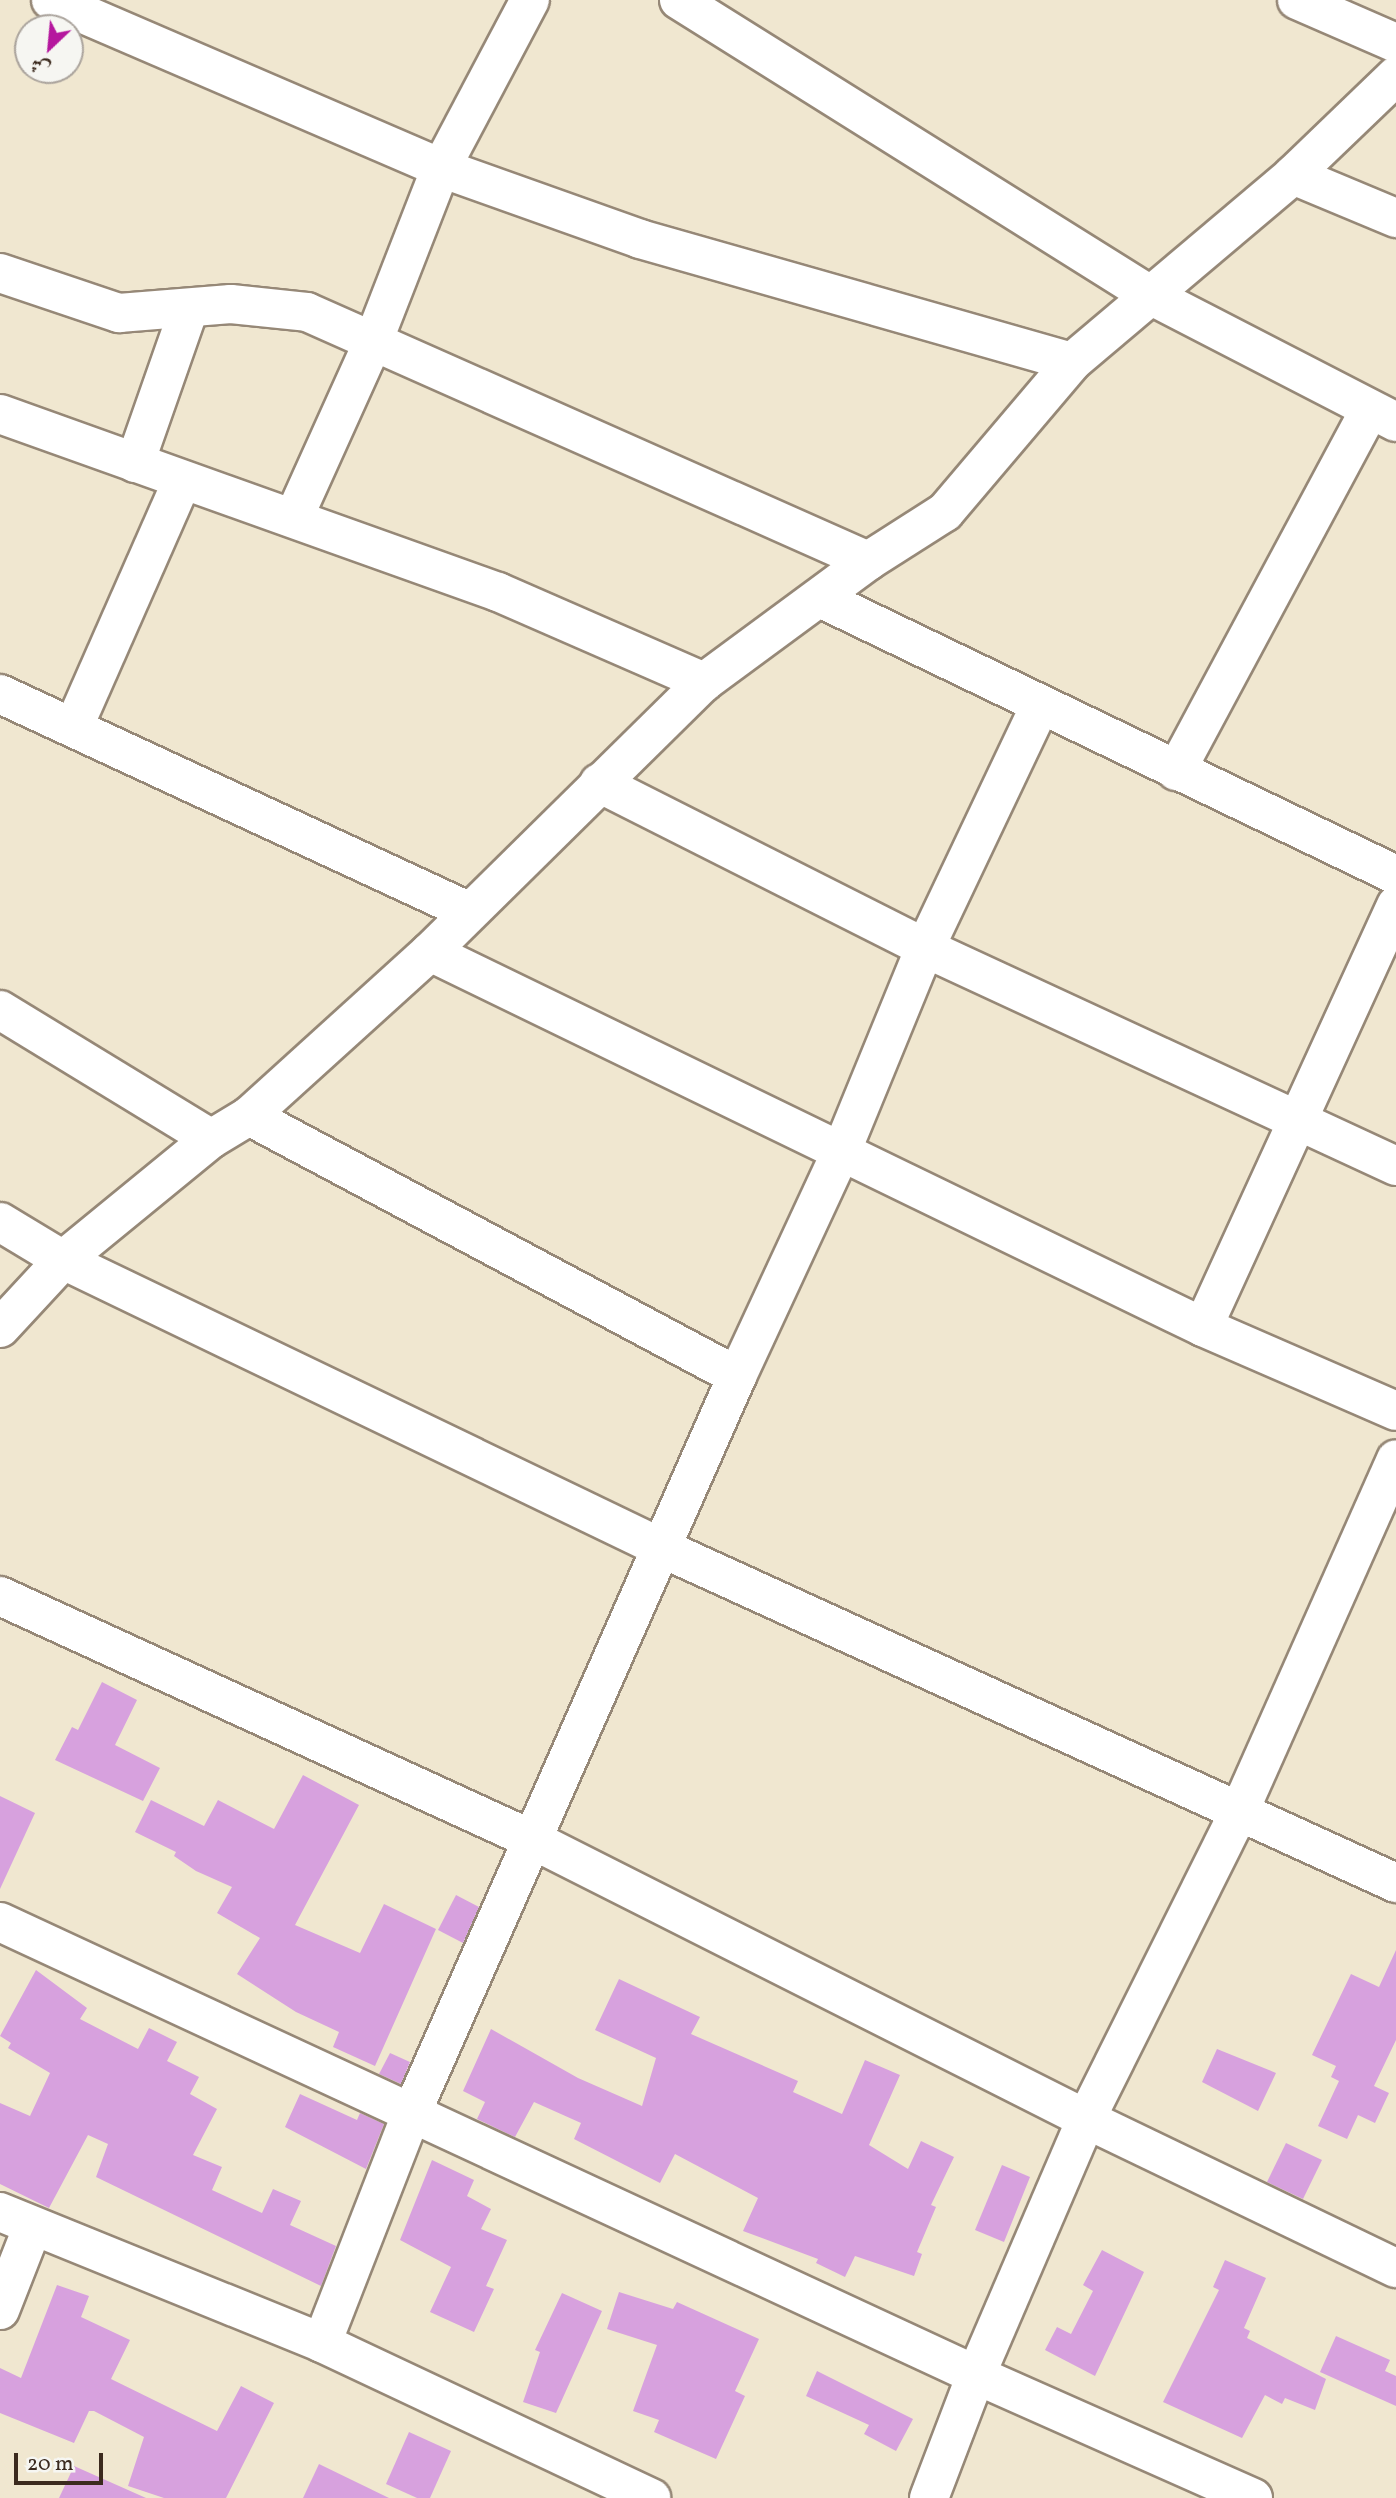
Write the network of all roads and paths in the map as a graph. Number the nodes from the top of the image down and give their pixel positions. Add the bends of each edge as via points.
1 (51, 0) edge
2 (530, 0) edge
3 (1297, 0) edge
4 (686, 2) edge
5 (1396, 43) edge
6 (1396, 76) edge
7 (441, 168) junction
8 (1293, 175) junction
9 (1396, 218) edge
10 (0, 273) edge
11 (1150, 295) junction
12 (189, 309) junction
13 (373, 342) junction
14 (1072, 362) junction
15 (0, 414) edge
16 (1382, 416) edge
17 (135, 463) junction
18 (182, 481) junction
19 (294, 517) junction
20 (869, 562) junction
21 (821, 599) junction
22 (704, 682) junction
23 (1040, 706) junction
24 (5, 707) edge
25 (74, 726) junction
26 (1176, 771) junction
27 (599, 783) junction
28 (1396, 875) edge
29 (1396, 905) edge
30 (468, 911) junction
31 (925, 948) junction
32 (430, 952) junction
33 (0, 1010) edge
34 (249, 1116) junction
35 (1297, 1118) junction
36 (211, 1139) junction
37 (842, 1150) junction
38 (1396, 1166) edge
39 (0, 1222) edge
40 (63, 1260) junction
41 (1203, 1327) junction
42 (0, 1328) edge
43 (737, 1376) junction
44 (1396, 1411) edge
45 (1396, 1459) edge
46 (664, 1549) junction
47 (0, 1596) edge
48 (1239, 1812) junction
49 (533, 1840) junction
50 (1396, 1883) edge
51 (0, 1922) edge
52 (412, 2112) junction
53 (1086, 2119) junction
54 (17, 2219) edge
55 (1396, 2268) edge
56 (0, 2310) edge
57 (322, 2343) junction
58 (976, 2375) junction
59 (596, 2488) edge
60 (651, 2498) edge
61 (929, 2498) edge
62 (1253, 2498) edge

1 - 7 street
2 - 7 street
3 - 5 street
4 - 11 street
6 - 8 street
7 - 13 street
7 - 14 street via 640,239
8 - 9 street
8 - 11 street
10 - 12 street via 119,313
11 - 14 street
11 - 16 street
12 - 13 street via 231,304 307,312
12 - 17 street
13 - 19 street
13 - 20 street
14 - 20 street via 945,512
15 - 17 street
16 - 26 street
17 - 18 street
18 - 19 street
18 - 25 street
19 - 22 street via 498,592
20 - 21 street
21 - 22 street
21 - 23 street
22 - 27 street
23 - 26 street
23 - 31 street
24 - 25 street
25 - 30 street
26 - 28 street
27 - 30 street
27 - 31 street
29 - 35 street
30 - 32 street
31 - 35 street
31 - 37 street
32 - 34 street
32 - 37 street
33 - 36 street
34 - 36 street
34 - 43 street
35 - 38 street
35 - 41 street
36 - 40 street
37 - 41 street
37 - 43 street
39 - 40 street
40 - 42 street
40 - 46 street
41 - 44 street
43 - 46 street
45 - 48 street
46 - 48 street
46 - 49 street
47 - 49 street
48 - 50 street
48 - 53 street
49 - 52 street
49 - 53 street
51 - 52 street
52 - 57 street
52 - 58 street
53 - 55 street
53 - 58 street
54 - 56 street
54 - 57 street
57 - 59 street
58 - 61 street
58 - 62 street
59 - 60 street

